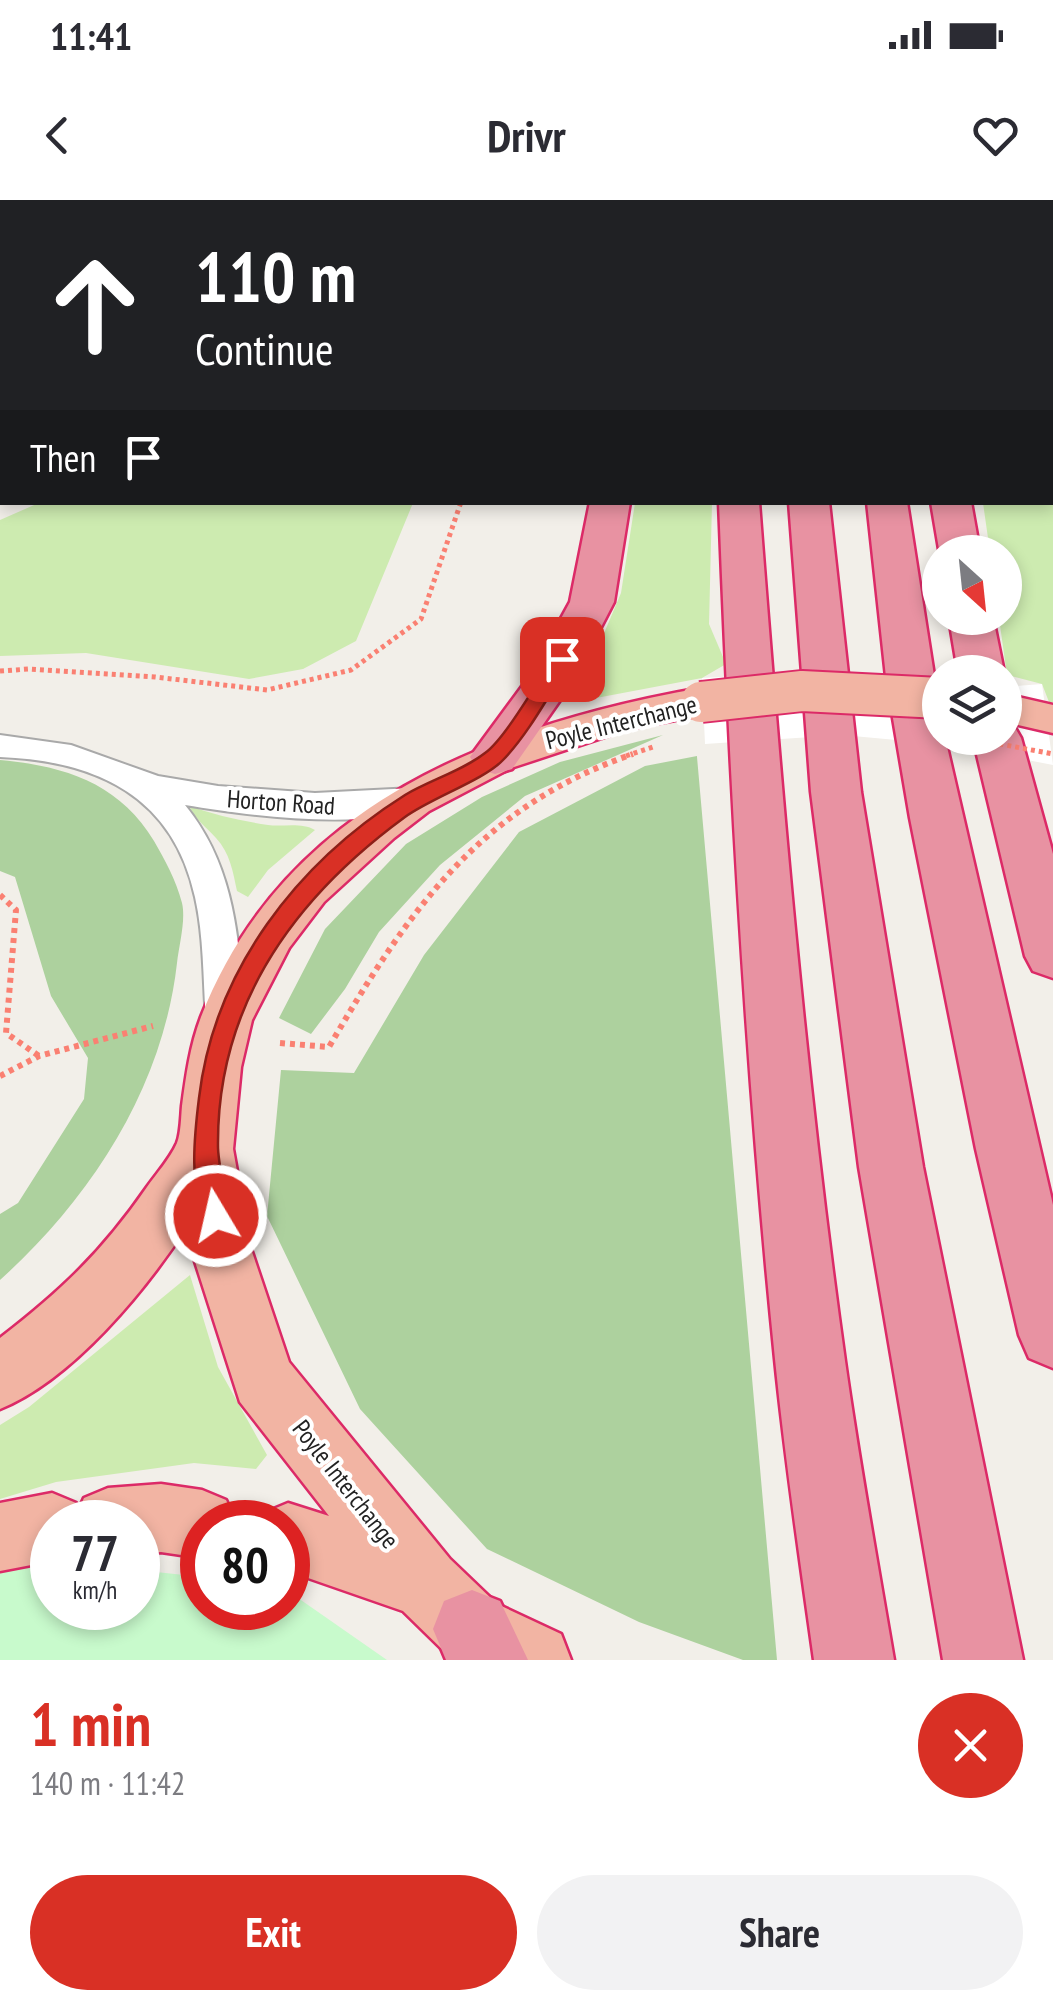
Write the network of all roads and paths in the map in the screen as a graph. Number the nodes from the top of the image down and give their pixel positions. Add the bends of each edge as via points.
1 (460, 505) edge
2 (609, 505) edge
3 (739, 505) edge
4 (809, 505) edge
5 (886, 505) edge
6 (951, 505) edge
7 (956, 535) edge
8 (0, 670) edge
9 (922, 697) edge
10 (1022, 716) edge
11 (1051, 730) edge
12 (1022, 733) edge
13 (664, 744) dead end
14 (0, 746) edge
15 (1001, 755) edge
16 (495, 757) junction
17 (149, 786) junction
18 (413, 800) junction
19 (0, 896) edge
20 (1053, 956) edge
21 (226, 1020) junction
22 (153, 1026) dead end
23 (280, 1043) dead end
24 (39, 1056) junction
25 (0, 1076) edge
26 (205, 1149) junction
27 (1053, 1336) edge
28 (0, 1378) edge
29 (30, 1532) edge
30 (0, 1537) edge
31 (310, 1548) edge
32 (480, 1633) edge
33 (854, 1660) edge
34 (983, 1660) edge

1 - 8 path via 420,619 351,670 267,690
2 - 16 highway via 592,602 549,682
3 - 33 highway via 758,819 810,1361
4 - 34 highway via 836,792 890,1167
5 - 27 highway via 936,818
6 - 7 highway
9 - 16 highway, Poyle Interchange, bridge via 802,692 700,702 624,716
10 - 11 highway
11 - 12 path, bridge
13 - 23 path via 555,790 479,840 396,934 329,1048
14 - 17 street, Horton Road via 63,755
15 - 20 highway
16 - 18 highway, Poyle Interchange
17 - 18 street, Horton Road via 304,807
17 - 21 street, Horton Road via 189,834 211,880
18 - 21 highway, Poyle Interchange via 307,889 254,962
19 - 24 path via 16,910 6,1034
21 - 26 highway, Poyle Interchange
22 - 24 path
24 - 25 path
26 - 28 highway via 137,1252 88,1308
26 - 32 highway, Poyle Interchange via 221,1250 264,1380
29 - 30 highway
31 - 32 highway

